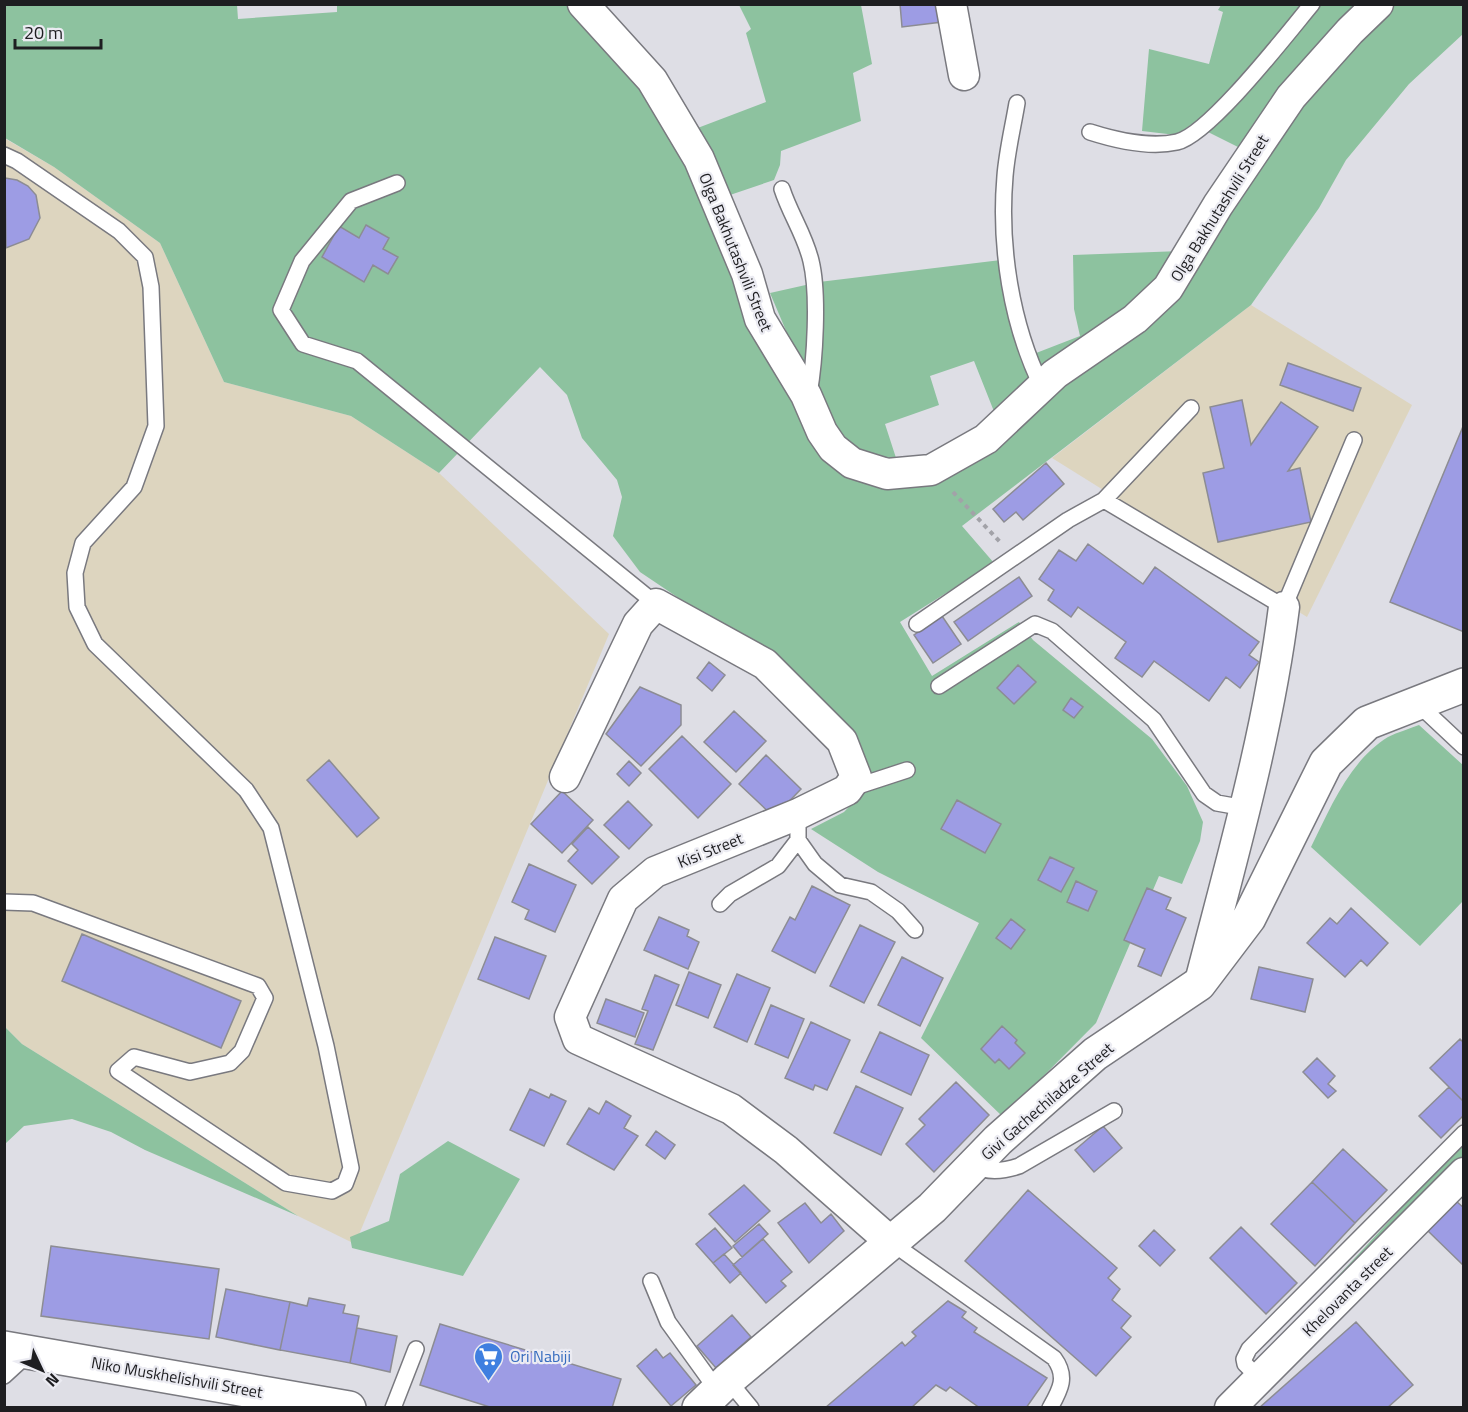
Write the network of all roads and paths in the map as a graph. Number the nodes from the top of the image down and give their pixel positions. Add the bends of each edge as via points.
1 (582, 4) edge
2 (604, 4) edge
3 (951, 4) edge
4 (1312, 4) edge
5 (1377, 4) edge
6 (628, 51) junction
7 (964, 75) dead end
8 (1017, 103) dead end
9 (1090, 132) dead end
10 (4, 155) edge
11 (398, 183) dead end
12 (782, 189) dead end
13 (1042, 387) junction
14 (808, 400) junction
15 (1191, 408) dead end
16 (1354, 440) dead end
17 (952, 484) dead end
18 (1104, 500) junction
19 (1006, 549) dead end
20 (656, 604) junction
21 (1284, 608) junction
22 (917, 624) dead end
23 (1464, 685) edge
24 (939, 686) dead end
25 (1417, 703) junction
26 (1464, 747) edge
27 (907, 770) dead end
28 (565, 777) dead end
29 (847, 790) junction
30 (1245, 808) junction
31 (798, 827) junction
32 (4, 902) edge
33 (720, 904) dead end
34 (915, 930) dead end
35 (1199, 984) junction
36 (1114, 1111) dead end
37 (1464, 1133) edge
38 (974, 1166) junction
39 (1464, 1173) edge
40 (892, 1243) junction
41 (651, 1281) dead end
42 (17, 1350) edge
43 (416, 1350) dead end
44 (4, 1376) edge
45 (1259, 1378) junction
46 (714, 1392) edge
47 (299, 1403) edge
48 (349, 1407) edge
49 (393, 1407) edge
50 (751, 1407) edge
51 (1050, 1407) edge
52 (1230, 1407) edge

1 - 6 street, Olga Bakhutashvili Street
2 - 6 lane
3 - 7 street
4 - 9 lane via 1215,117 1195,134 1178,142 1159,144
5 - 13 street, Olga Bakhutashvili Street via 1292,97 1218,205 1168,288 1135,319
6 - 14 street, Olga Bakhutashvili Street via 652,80 699,159 747,274 760,319
8 - 13 lane via 1005,174 1003,221 1018,325
10 - 32 lane via 119,231 145,257 151,287 156,426 134,487 83,543 75,573 77,607 94,644 246,790 271,828 326,1046 351,1168 345,1184 332,1191 286,1183 118,1071 134,1057 190,1072 230,1063 242,1051 265,998 258,986 33,903
11 - 20 lane via 351,201 302,261 280,310 303,344 357,360
12 - 14 lane via 812,263 813,367
13 - 14 street, Olga Bakhutashvili Street via 986,439 957,457 931,470 887,474 852,463 833,448
15 - 18 lane
16 - 21 lane
17 - 19 path via 953,494
18 - 21 lane
18 - 22 lane via 1068,520
20 - 28 street via 638,624
20 - 29 street via 765,664 842,741 856,777
21 - 30 street
23 - 25 street, Givi Gachechiladze Street
24 - 30 lane via 1035,624 1052,632 1154,720 1204,794 1217,803
25 - 26 lane
25 - 35 street, Givi Gachechiladze Street via 1367,723 1326,763 1249,918
27 - 29 lane
29 - 31 street, Kisi Street
30 - 35 street
31 - 33 lane via 778,866
31 - 34 lane via 814,864 840,885 872,892
31 - 40 street, Kisi Street via 655,872 623,899 570,1017 578,1039 731,1109 786,1149
35 - 38 street, Givi Gachechiladze Street via 1095,1054
36 - 38 lane via 1019,1166 1005,1170
37 - 45 lane via 1249,1350 1245,1364
38 - 40 street, Givi Gachechiladze Street
39 - 45 street, Khelovanta street
40 - 46 street, Givi Gachechiladze Street
40 - 51 lane via 1054,1358 1061,1367 1062,1378 1061,1389
41 - 46 lane via 668,1322
42 - 44 lane
42 - 47 street, Niko Muskhelishvili Street
43 - 49 lane
45 - 52 street, Khelovanta street
46 - 50 lane
47 - 48 street, Niko Muskhelishvili Street

